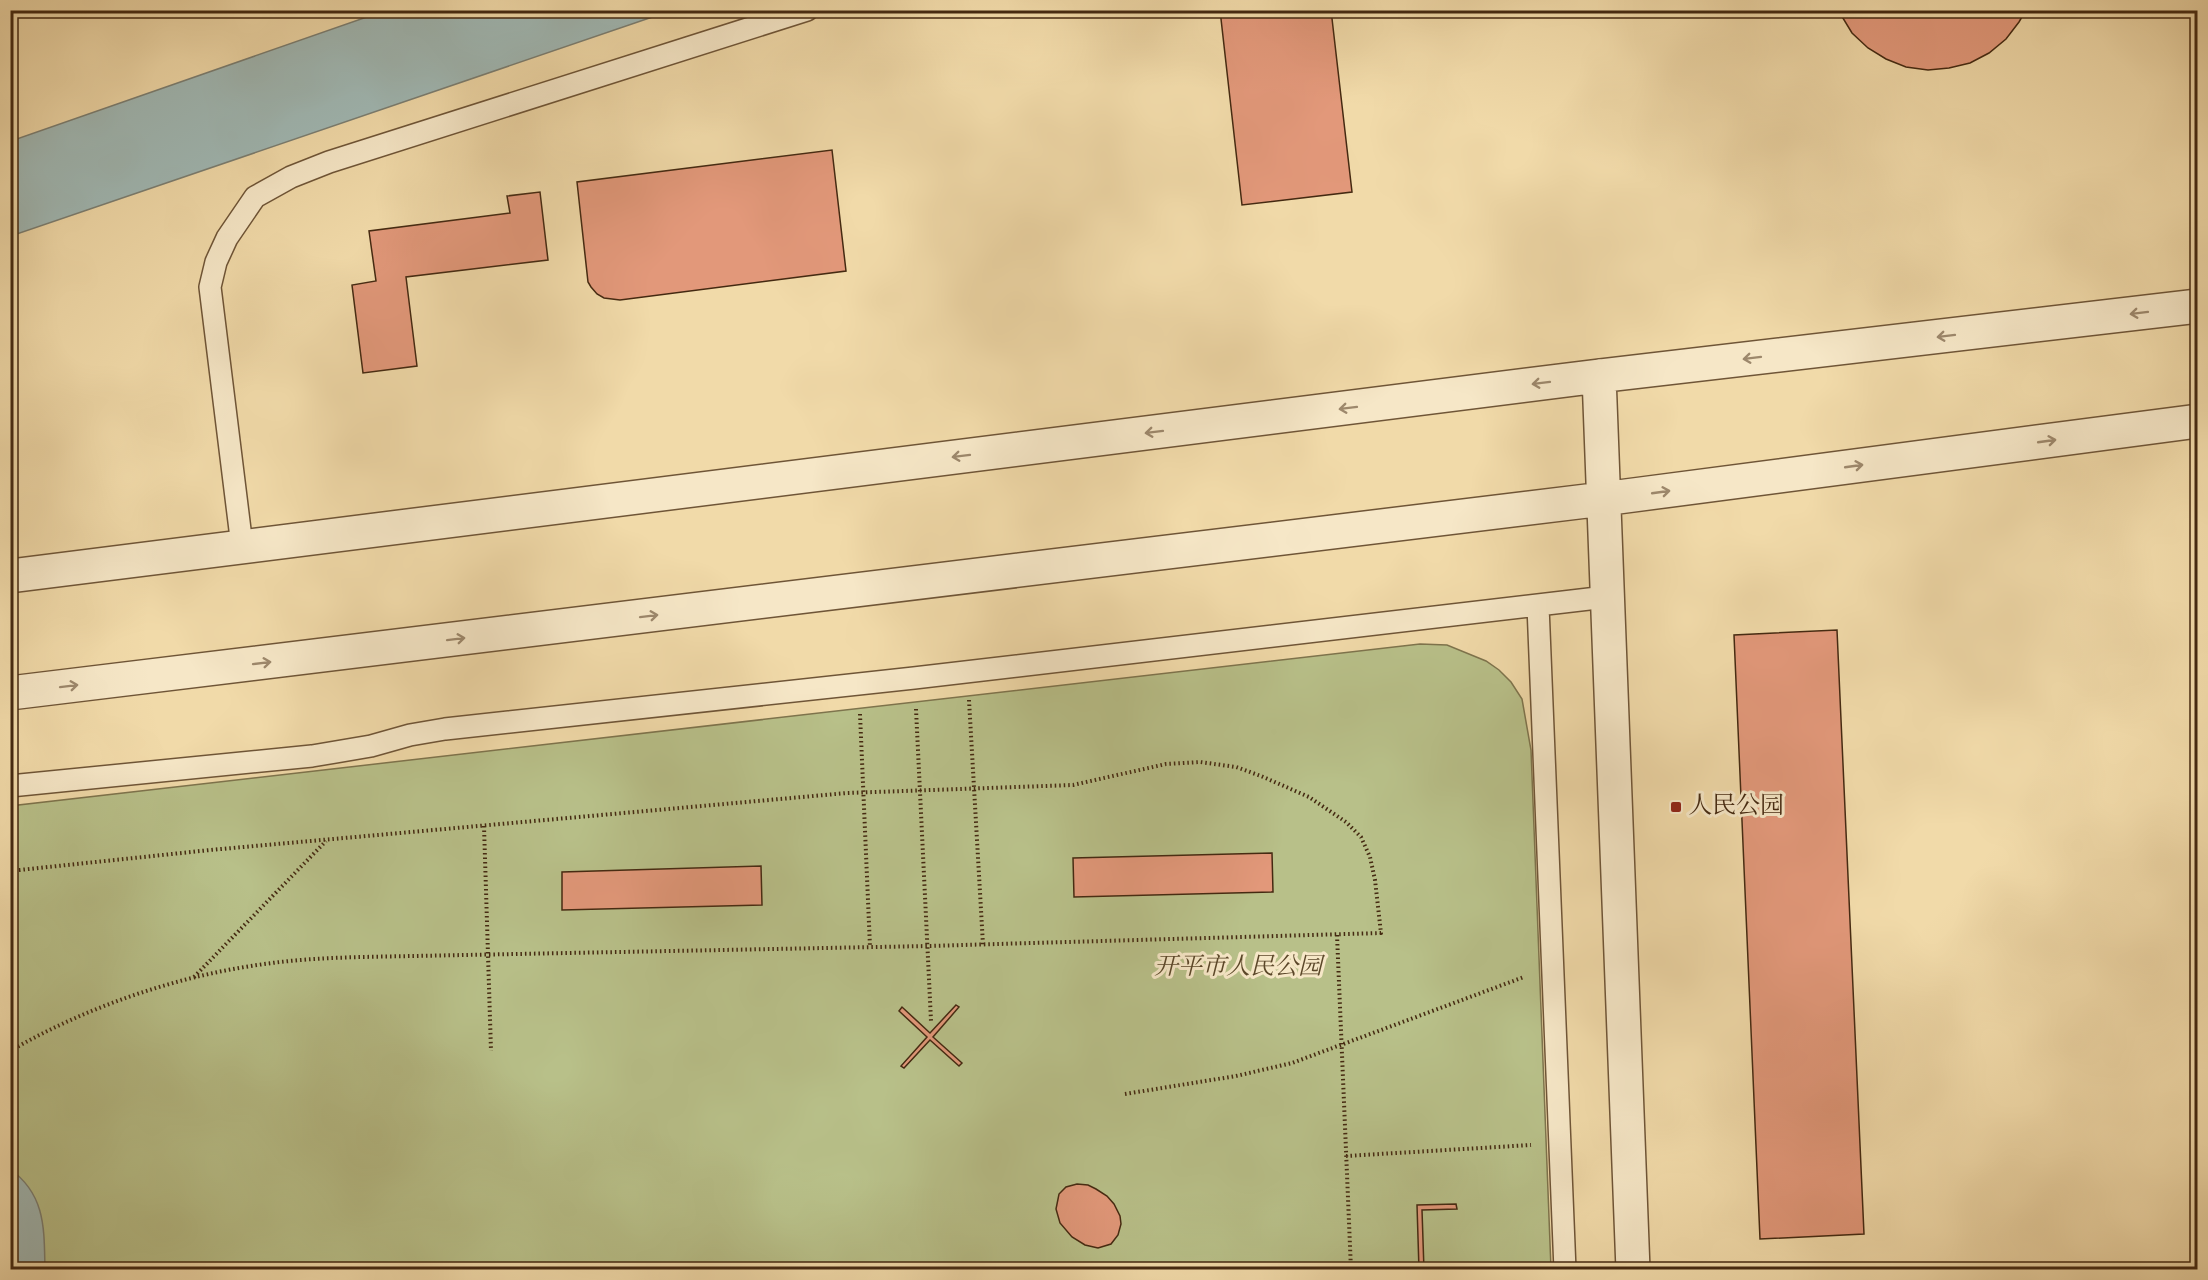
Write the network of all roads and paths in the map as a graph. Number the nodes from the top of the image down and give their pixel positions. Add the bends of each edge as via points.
1 (807, 10) edge
2 (2198, 306) edge
3 (1599, 376) junction
4 (2198, 421) edge
5 (1603, 500) junction
6 (242, 546) junction
7 (10, 576) edge
8 (1606, 597) junction
9 (1538, 606) junction
10 (967, 672) junction
11 (915, 678) junction
12 (859, 684) junction
13 (10, 693) edge
14 (10, 786) edge
15 (975, 790) junction
16 (920, 791) junction
17 (864, 793) junction
18 (484, 826) junction
19 (327, 840) junction
20 (10, 871) edge
21 (1337, 934) junction
22 (983, 945) junction
23 (928, 946) junction
24 (870, 947) junction
25 (488, 955) junction
26 (1552, 967) junction
27 (193, 978) junction
28 (931, 1021) dead end
29 (1342, 1045) junction
30 (491, 1051) dead end
31 (10, 1052) edge
32 (1125, 1094) dead end
33 (1560, 1143) junction
34 (1346, 1156) junction
35 (1351, 1269) edge
36 (1565, 1269) edge
37 (1633, 1269) edge

1 - 6 lane via 329,162 255,197 227,238 210,287
2 -> 3 street
3 - 5 street
3 -> 6 street
5 -> 4 street
5 - 8 street
13 -> 5 street
6 - 7 street
8 - 9 lane
8 - 37 street
9 - 10 lane
9 - 26 lane
10 - 11 lane
10 - 15 path
11 - 12 lane
11 - 16 path
12 - 14 lane via 445,729 312,756
12 - 17 path
15 - 16 path
15 - 21 path via 1073,785 1166,764 1200,762 1236,767 1261,776 1309,797 1361,837 1375,880 1381,933
15 - 22 path
16 - 17 path
16 - 23 path
17 - 18 path
17 - 24 path
18 - 19 path
18 - 25 path
19 - 20 path
19 - 27 path
21 - 22 path
21 - 29 path
22 - 23 path
23 - 24 path
23 - 28 path
24 - 25 path
25 - 27 path via 272,963
25 - 30 path
26 - 29 path
26 - 33 lane
27 - 31 path via 69,1020
29 - 32 path via 1292,1063 1236,1076
29 - 34 path
33 - 34 path
33 - 36 lane
34 - 35 path

